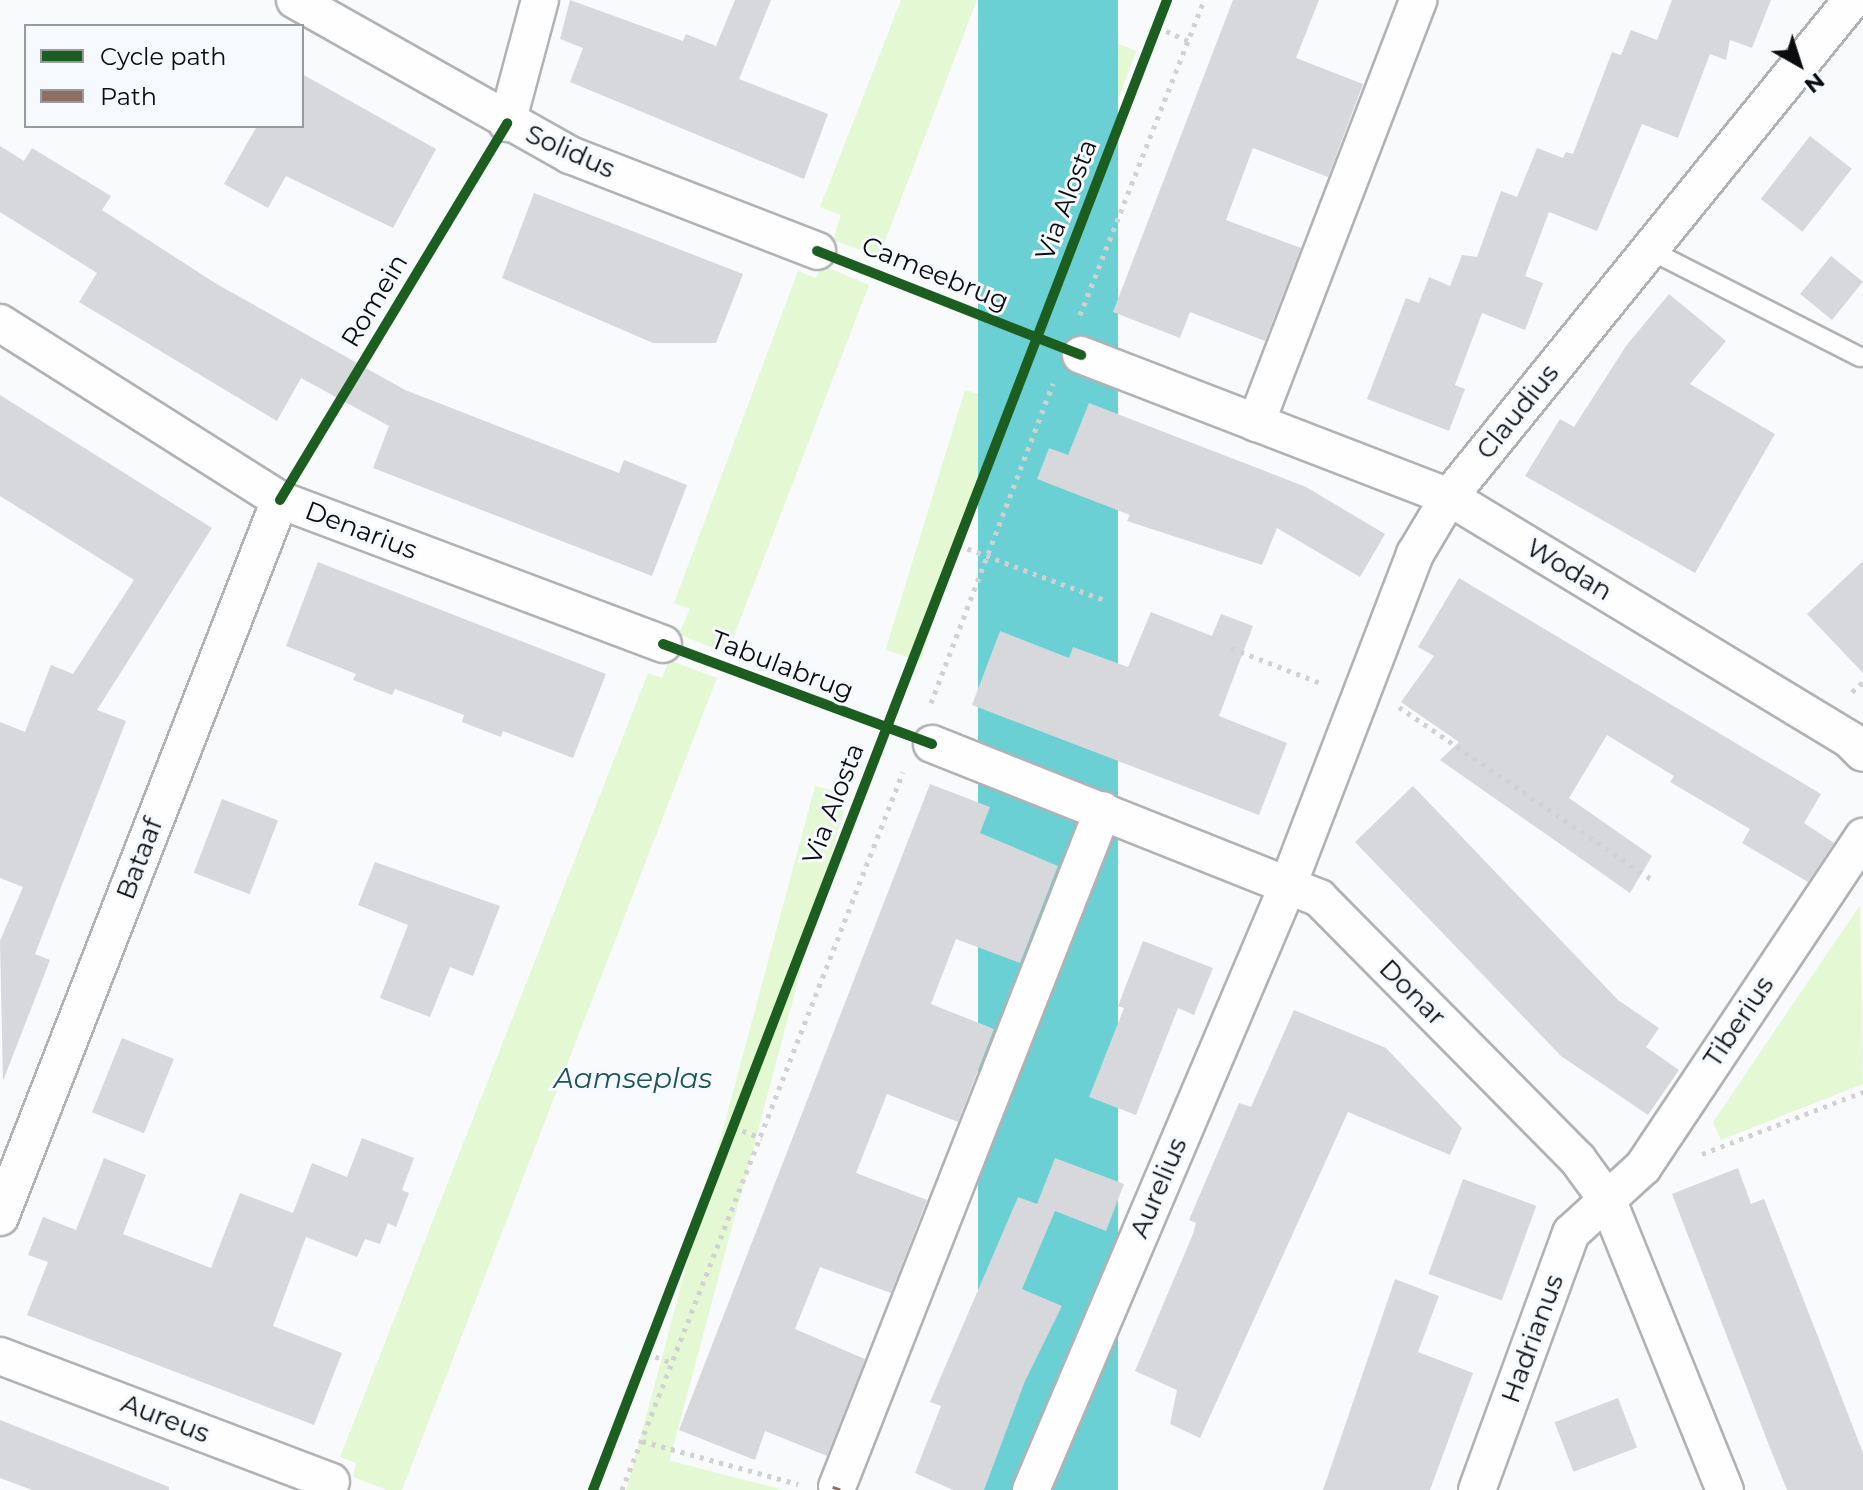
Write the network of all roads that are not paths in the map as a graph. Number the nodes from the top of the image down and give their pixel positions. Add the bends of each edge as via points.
1 (295, 0) edge
2 (540, 0) edge
3 (1418, 0) edge
4 (1852, 0) edge
5 (507, 123) junction
6 (1650, 250) junction
7 (817, 251) dead end
8 (0, 323) edge
9 (1081, 355) dead end
10 (1860, 357) dead end
11 (1256, 423) junction
12 (1449, 497) junction
13 (280, 500) junction
14 (663, 644) dead end
15 (932, 744) dead end
16 (1863, 753) edge
17 (1103, 810) junction
18 (1863, 837) edge
19 (1288, 885) junction
20 (1608, 1201) junction
21 (0, 1217) edge
22 (0, 1356) edge
23 (331, 1482) dead end
24 (820, 1487) road end
25 (1031, 1490) edge
26 (1477, 1490) edge
27 (1725, 1490) edge

1 - 5 street, Solidus
2 - 5 street
3 - 11 street
4 - 6 street, Claudius
5 - 7 street, Solidus via 570,155
6 - 10 lane
6 - 12 street, Claudius
8 - 13 street, Denarius
9 - 11 street, Wodan
11 - 12 street, Wodan
12 - 16 street, Wodan via 1850,740
12 - 19 street, Claudius via 1415,554
13 - 14 street, Denarius
13 - 21 street, Bataaf
15 - 17 street, Donar
17 - 19 street, Donar
17 - 24 street
18 - 20 street, Tiberius via 1643,1167
19 - 20 street, Donar via 1319,898 1578,1160
19 - 25 street, Aurelius
20 - 26 street, Hadrianus via 1571,1233
20 - 27 street, Donar
22 - 23 street, Aureus

